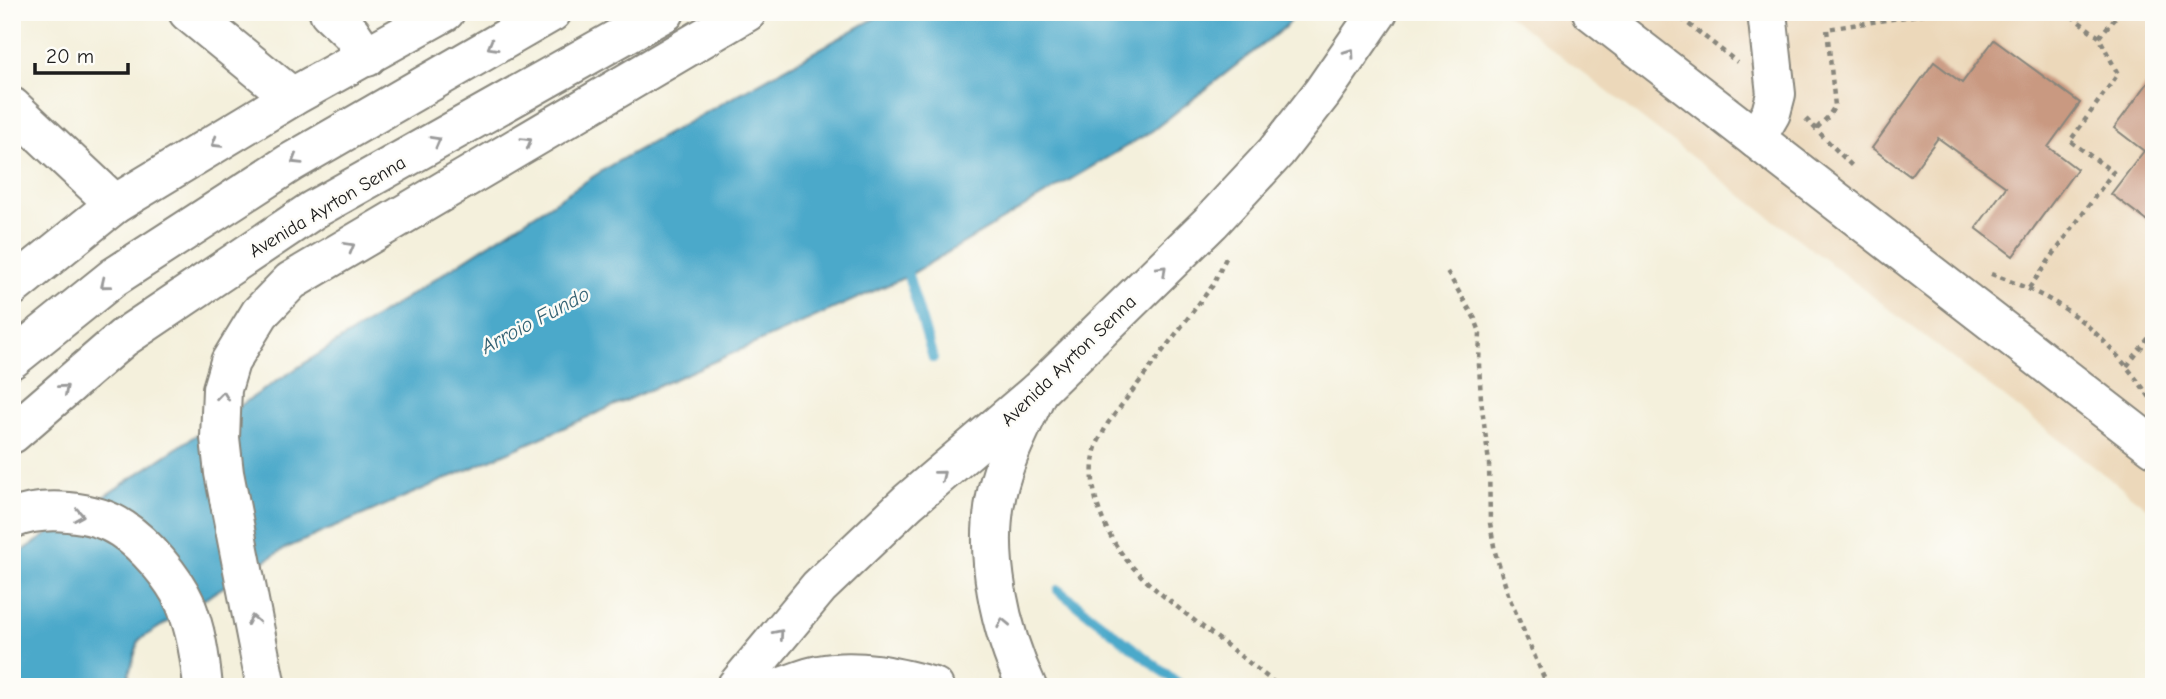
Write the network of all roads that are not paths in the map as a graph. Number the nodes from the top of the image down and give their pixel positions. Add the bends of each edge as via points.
1 (188, 12) edge
2 (329, 12) edge
3 (445, 12) edge
4 (552, 12) edge
5 (665, 12) edge
6 (747, 12) edge
7 (1378, 12) edge
8 (1592, 12) edge
9 (1767, 12) edge
10 (367, 57) junction
11 (292, 97) junction
12 (12, 107) edge
13 (1756, 139) junction
14 (115, 204) junction
15 (13, 286) edge
16 (12, 359) edge
17 (1038, 391) junction
18 (12, 434) edge
19 (2154, 447) edge
20 (12, 519) edge
21 (203, 687) edge
22 (266, 687) edge
23 (736, 687) edge
24 (782, 687) edge
25 (934, 687) edge
26 (1027, 687) edge

1 - 11 main road
2 - 10 main road
3 - 10 main road
4 -> 16 main road via 302,156 114,277
18 -> 5 main road, Avenida Ayrton Senna via 123,338 313,210
22 -> 6 main road via 220,438 222,389 230,362 260,313 291,281
17 -> 7 main road, Avenida Ayrton Senna via 1276,152
8 - 13 main road
9 - 13 main road via 1776,94
10 - 11 main road
11 -> 14 main road
12 - 14 main road
13 - 19 main road
14 - 15 main road
23 -> 17 main road, Avenida Ayrton Senna via 819,587 908,502
26 -> 17 main road via 1004,629 996,580 994,515 1004,466
20 -> 21 main road via 53,511 88,515 122,528 164,568 184,601 198,642
24 - 25 main road via 817,675 845,672 889,674

